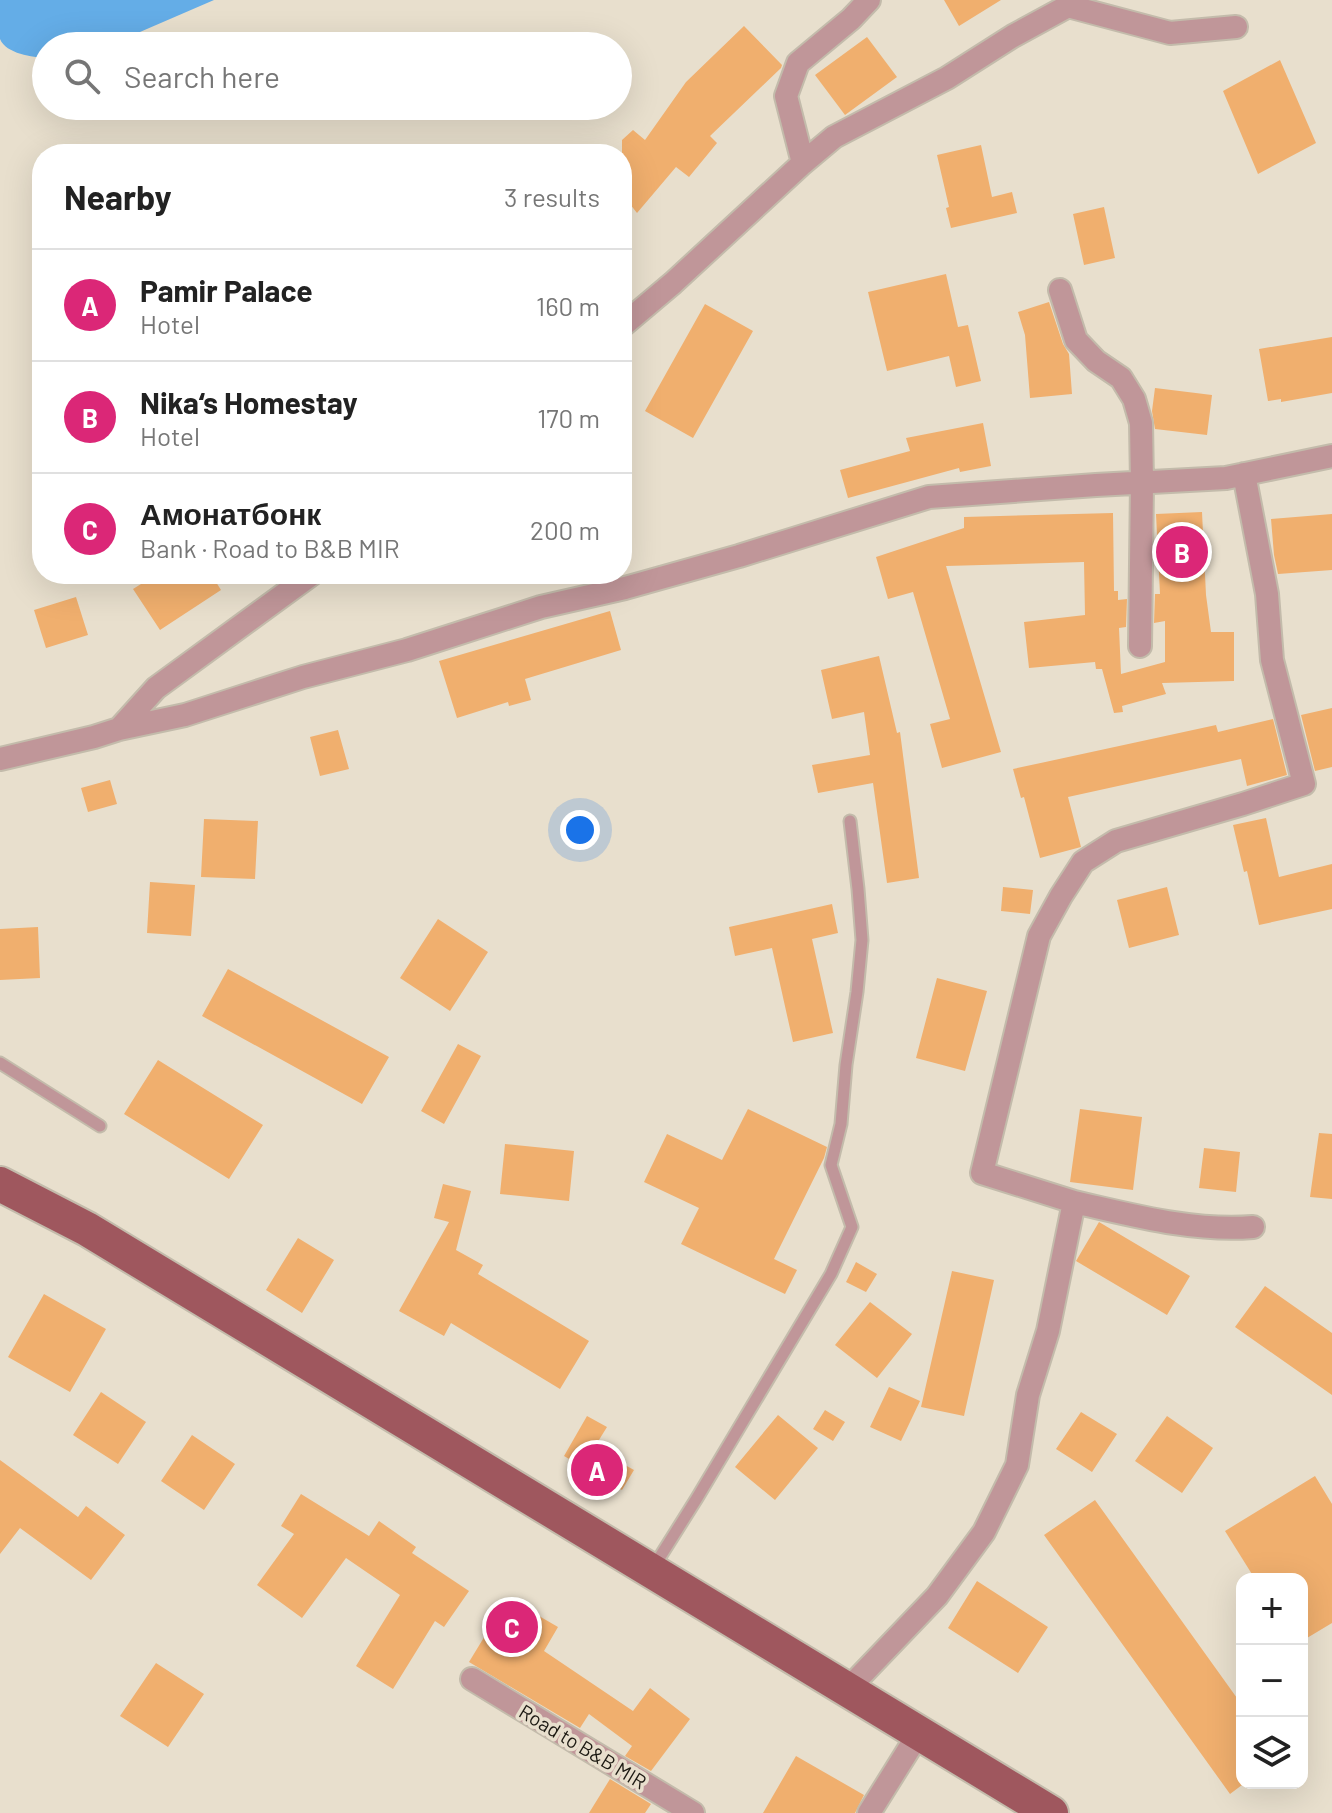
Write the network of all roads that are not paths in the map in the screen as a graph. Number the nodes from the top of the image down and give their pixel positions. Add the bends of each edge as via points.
1 (869, 0) edge
2 (1070, 3) edge
3 (1236, 27) dead end
4 (803, 163) junction
5 (1060, 290) dead end
6 (632, 318) edge
7 (1332, 456) edge
8 (1244, 474) junction
9 (1142, 483) junction
10 (298, 584) edge
11 (1140, 646) dead end
12 (119, 729) junction
13 (0, 759) edge
14 (850, 821) dead end
15 (0, 1063) edge
16 (100, 1126) dead end
17 (0, 1184) edge
18 (1074, 1202) junction
19 (1253, 1227) dead end
20 (650, 1572) junction
21 (472, 1679) dead end
22 (847, 1690) junction
23 (919, 1733) junction
24 (693, 1813) edge
25 (869, 1813) edge
26 (1051, 1813) edge

1 - 4 street via 798,63 786,96
2 - 3 street via 1170,33
2 - 4 street via 947,78 834,137
4 - 6 street
5 - 9 street via 1076,340 1121,378 1134,399 1141,423
7 - 8 street
8 - 9 street
8 - 18 street via 1267,594 1272,660 1304,784 1116,841 1083,862 1061,896 1039,936 982,1173
9 - 11 street
9 - 12 street via 929,497 185,715
10 - 12 street via 156,688
12 - 13 street
14 - 20 lane via 862,940 841,1124 831,1165 852,1227 831,1274
15 - 16 lane
17 - 20 main road via 87,1229
18 - 19 street via 1159,1221
18 - 22 street via 1048,1331 1028,1395 1017,1465 984,1532 937,1596
20 - 22 main road
21 - 24 street, Road to B&B MIR
22 - 23 main road
23 - 25 street
23 - 26 main road

